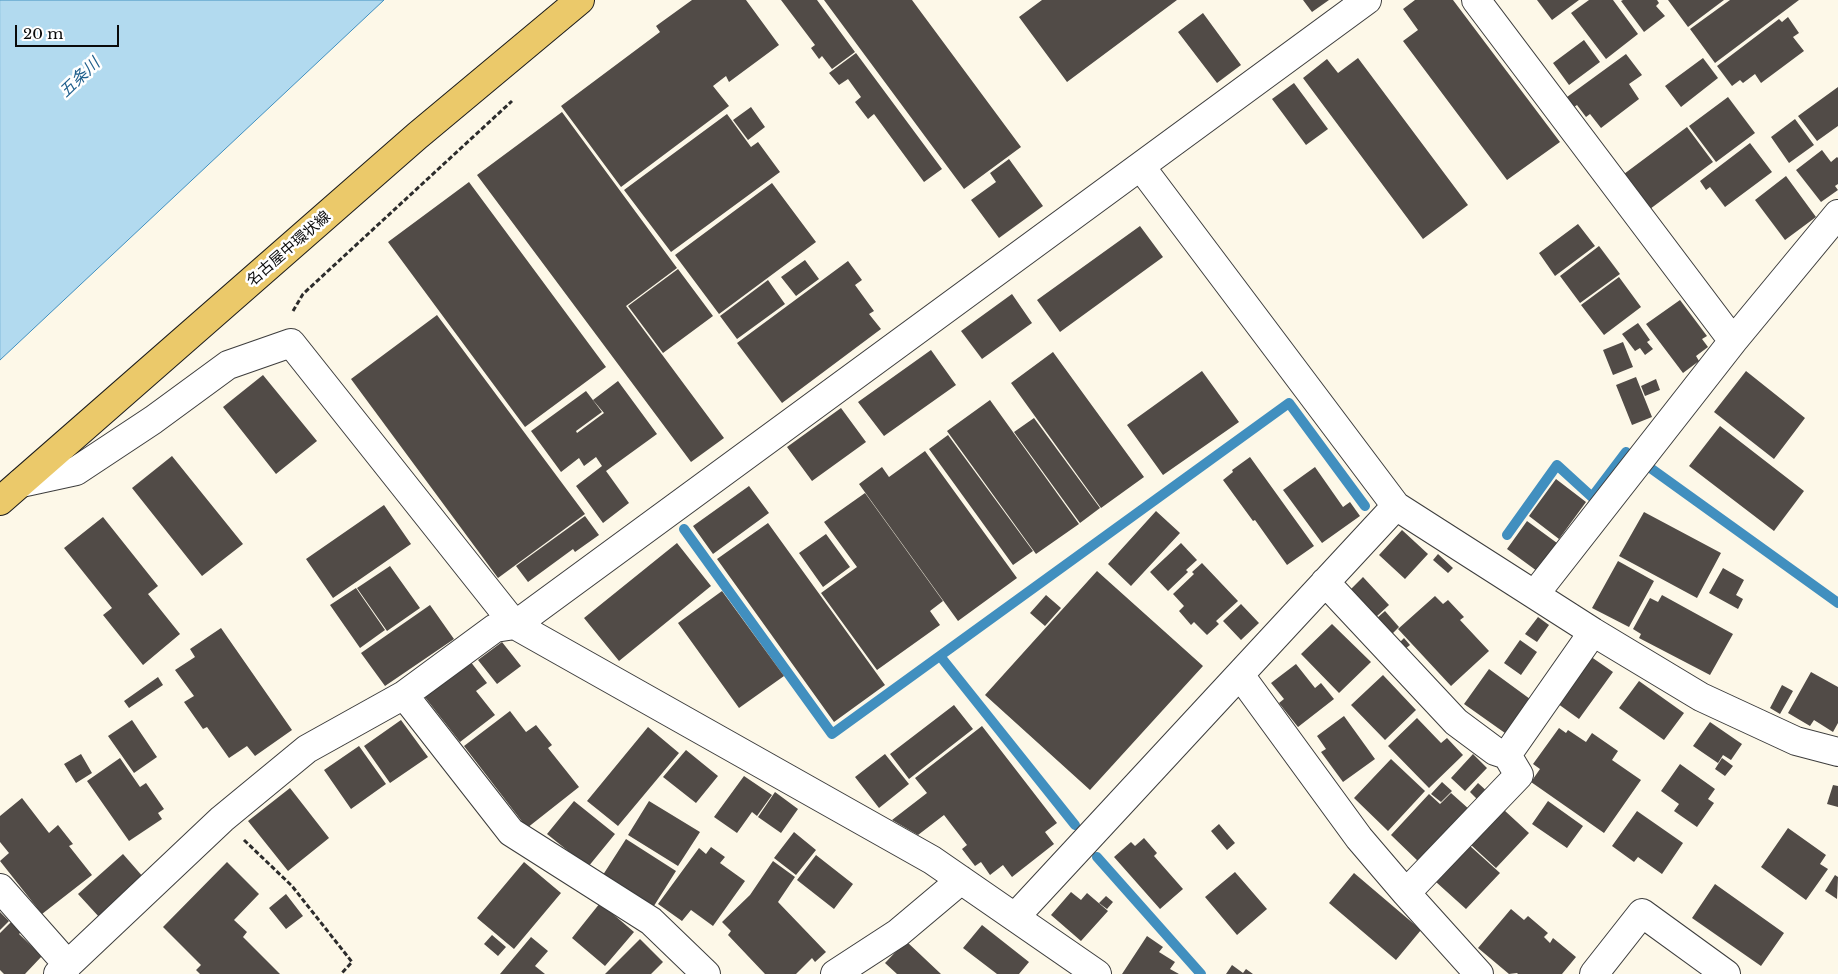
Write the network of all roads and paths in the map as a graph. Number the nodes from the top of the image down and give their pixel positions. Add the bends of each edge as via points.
1 (580, 0) edge
2 (1367, 0) edge
3 (1476, 0) edge
4 (513, 100) dead end
5 (1140, 167) junction
6 (1838, 214) edge
7 (1733, 341) junction
8 (291, 343) junction
9 (21, 483) junction
10 (0, 501) edge
11 (1396, 506) junction
12 (1325, 582) junction
13 (1535, 594) junction
14 (515, 625) junction
15 (1594, 632) junction
16 (1240, 675) junction
17 (404, 695) junction
18 (1838, 752) edge
19 (1507, 755) junction
20 (222, 819) junction
21 (961, 880) junction
22 (0, 888) edge
23 (1406, 893) junction
24 (1015, 918) junction
25 (63, 969) edge
26 (341, 974) edge
27 (706, 974) edge
28 (835, 974) edge
29 (1097, 974) edge
30 (1479, 974) edge
31 (1594, 974) edge
32 (1726, 974) edge

1 - 9 main road, 名古屋中環状線 via 417,136
2 - 5 street
3 - 7 street
4 - 8 path via 303,294 284,327
5 - 11 street
5 - 14 street
6 - 7 street
7 - 13 street
8 - 9 street via 228,365 76,471
8 - 14 street
9 - 10 main road, 名古屋中環状線
11 - 12 street
11 - 13 street
12 - 16 street
12 - 19 street via 1456,722 1495,751
13 - 15 street
14 - 17 street via 495,628
14 - 21 street via 932,860
15 - 18 street via 1700,697 1796,741
15 - 19 street
16 - 23 street via 1359,838
16 - 24 street
17 - 20 street via 307,749
17 - 27 street via 511,832 651,921
19 - 23 street via 1519,775
20 - 25 street
20 - 26 path via 292,886 352,962
21 - 24 street
21 - 28 street via 898,932
22 - 25 street
23 - 30 street
24 - 29 street
31 - 32 street via 1642,913

